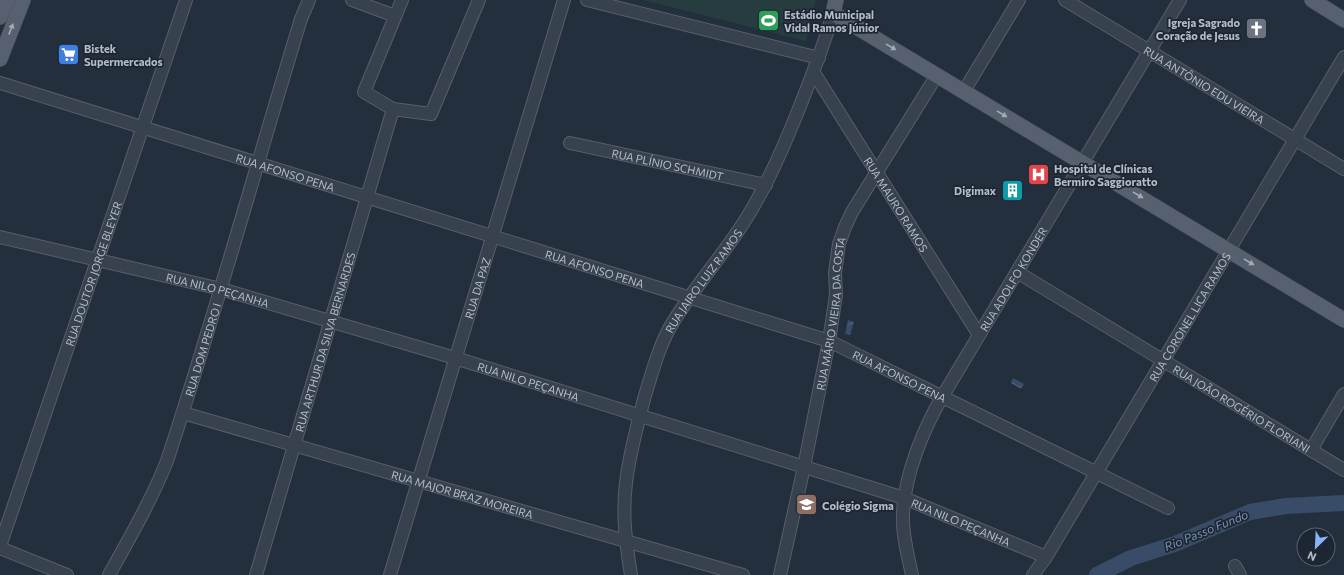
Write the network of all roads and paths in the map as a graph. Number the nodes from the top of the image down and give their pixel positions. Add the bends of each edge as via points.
1 (6, 0) edge
2 (23, 0) edge
3 (186, 0) edge
4 (309, 0) edge
5 (352, 0) edge
6 (402, 0) edge
7 (479, 0) edge
8 (564, 0) edge
9 (586, 0) edge
10 (1020, 0) edge
11 (1065, 0) edge
12 (1180, 0) edge
13 (1312, 0) edge
14 (835, 6) edge
15 (395, 16) junction
16 (0, 17) edge
17 (1344, 20) edge
18 (1149, 51) junction
19 (1344, 57) edge
20 (819, 58) junction
21 (0, 59) edge
22 (814, 73) junction
23 (937, 75) junction
24 (0, 83) edge
25 (964, 91) junction
26 (393, 109) junction
27 (142, 127) junction
28 (1295, 139) junction
29 (570, 143) dead end
30 (1082, 162) junction
31 (257, 163) junction
32 (1344, 169) edge
33 (876, 172) junction
34 (766, 185) junction
35 (367, 197) junction
36 (492, 236) junction
37 (0, 237) edge
38 (1229, 250) junction
39 (97, 260) junction
40 (1017, 272) junction
41 (221, 289) junction
42 (689, 297) junction
43 (1344, 320) edge
44 (331, 322) junction
45 (979, 335) junction
46 (829, 341) junction
47 (455, 358) junction
48 (1163, 361) junction
49 (1344, 394) edge
50 (942, 397) junction
51 (183, 413) junction
52 (640, 416) junction
53 (294, 445) junction
54 (1311, 450) junction
55 (804, 467) junction
56 (1344, 470) edge
57 (1096, 473) junction
58 (418, 481) junction
59 (904, 498) junction
60 (1168, 508) dead end
61 (626, 541) junction
62 (0, 547) edge
63 (1046, 557) junction
64 (67, 575) edge
65 (109, 575) edge
66 (256, 575) edge
67 (390, 575) edge
68 (631, 575) edge
69 (743, 575) edge
70 (780, 575) edge
71 (912, 575) edge
72 (1033, 575) edge

1 - 16 main road
21 -> 2 main road
3 - 27 street, RUA DOUTOR JORGE BLEYER
4 - 31 street, RUA DOM PEDRO I
5 - 15 street
6 - 15 street
7 - 26 street via 431,114
8 - 36 street, RUA DA PAZ
9 - 20 street
10 - 25 street
11 - 18 street, RUA ANTÔNIO EDU VIEIRA
12 - 18 street, RUA ADOLFO KONDER
13 - 17 main road
14 - 20 street, RUA JAIRO LUIZ RAMOS
14 -> 23 main road
15 - 26 street via 364,92
18 - 28 street, RUA ANTÔNIO EDU VIEIRA
18 - 30 street, RUA ADOLFO KONDER
19 - 28 street, RUA CORONEL LICA RAMOS
20 - 22 street, RUA JAIRO LUIZ RAMOS
22 - 33 street, RUA MAURO RAMOS
22 - 34 street, RUA JAIRO LUIZ RAMOS
23 - 25 main road
23 - 33 street, RUA MÁRIO VIEIRA DA COSTA
24 - 27 street, RUA AFONSO PENA
25 -> 30 main road
26 - 35 street, RUA ARTHUR DA SILVA BERNARDES
27 - 31 street, RUA AFONSO PENA
27 - 39 street, RUA DOUTOR JORGE BLEYER
28 - 32 street, RUA ANTÔNIO EDU VIEIRA
28 - 38 street, RUA CORONEL LICA RAMOS
29 - 34 street, RUA PLÍNIO SCHMIDT
30 -> 38 main road
30 - 40 street, RUA ADOLFO KONDER
31 - 35 street, RUA AFONSO PENA
31 - 41 street, RUA DOM PEDRO I
33 - 45 street, RUA MAURO RAMOS
33 - 46 street, RUA MÁRIO VIEIRA DA COSTA via 852,212 839,244 835,273 836,295
34 - 42 street, RUA JAIRO LUIZ RAMOS via 743,224
35 - 36 street, RUA AFONSO PENA
35 - 44 street, RUA ARTHUR DA SILVA BERNARDES
36 - 42 street, RUA AFONSO PENA
36 - 47 street, RUA DA PAZ
37 - 39 street, RUA NILO PEÇANHA
38 -> 43 main road
38 - 48 street, RUA CORONEL LICA RAMOS
39 - 41 street, RUA NILO PEÇANHA
39 - 62 street, RUA DOUTOR JORGE BLEYER
40 - 45 street, RUA ADOLFO KONDER
40 - 48 street, RUA JOÃO ROGÉRIO FLORIANI
41 - 44 street, RUA NILO PEÇANHA
41 - 51 street, RUA DOM PEDRO I
42 - 46 street, RUA AFONSO PENA
42 - 52 street, RUA JAIRO LUIZ RAMOS via 672,323 663,343
44 - 47 street, RUA NILO PEÇANHA
44 - 53 street, RUA ARTHUR DA SILVA BERNARDES
45 - 50 street, RUA ADOLFO KONDER
46 - 50 street, RUA AFONSO PENA
46 - 55 street, RUA MÁRIO VIEIRA DA COSTA
47 - 52 street, RUA NILO PEÇANHA
47 - 58 street, RUA DA PAZ
48 - 54 street, RUA JOÃO ROGÉRIO FLORIANI
48 - 57 street, RUA CORONEL LICA RAMOS
49 - 54 street
50 - 57 street, RUA AFONSO PENA
50 - 59 street, RUA ADOLFO KONDER via 920,443
51 - 53 street, RUA MAJOR BRAZ MOREIRA
51 - 65 street, RUA DOM PEDRO I via 158,484
52 - 55 street, RUA NILO PEÇANHA
52 - 61 street, RUA JAIRO LUIZ RAMOS via 626,484
53 - 58 street, RUA MAJOR BRAZ MOREIRA
53 - 66 street, RUA ARTHUR DA SILVA BERNARDES
54 - 56 street, RUA JOÃO ROGÉRIO FLORIANI
55 - 59 street, RUA NILO PEÇANHA
55 - 70 street, RUA MÁRIO VIEIRA DA COSTA
57 - 60 street, RUA AFONSO PENA
57 - 63 street, RUA CORONEL LICA RAMOS
58 - 61 street, RUA MAJOR BRAZ MOREIRA
58 - 67 street, RUA DA PAZ
59 - 63 street, RUA NILO PEÇANHA
59 - 71 street, RUA ADOLFO KONDER via 903,529
61 - 68 street, RUA JAIRO LUIZ RAMOS
61 - 69 street, RUA MAJOR BRAZ MOREIRA
62 - 64 street
63 - 72 street, RUA CORONEL LICA RAMOS

